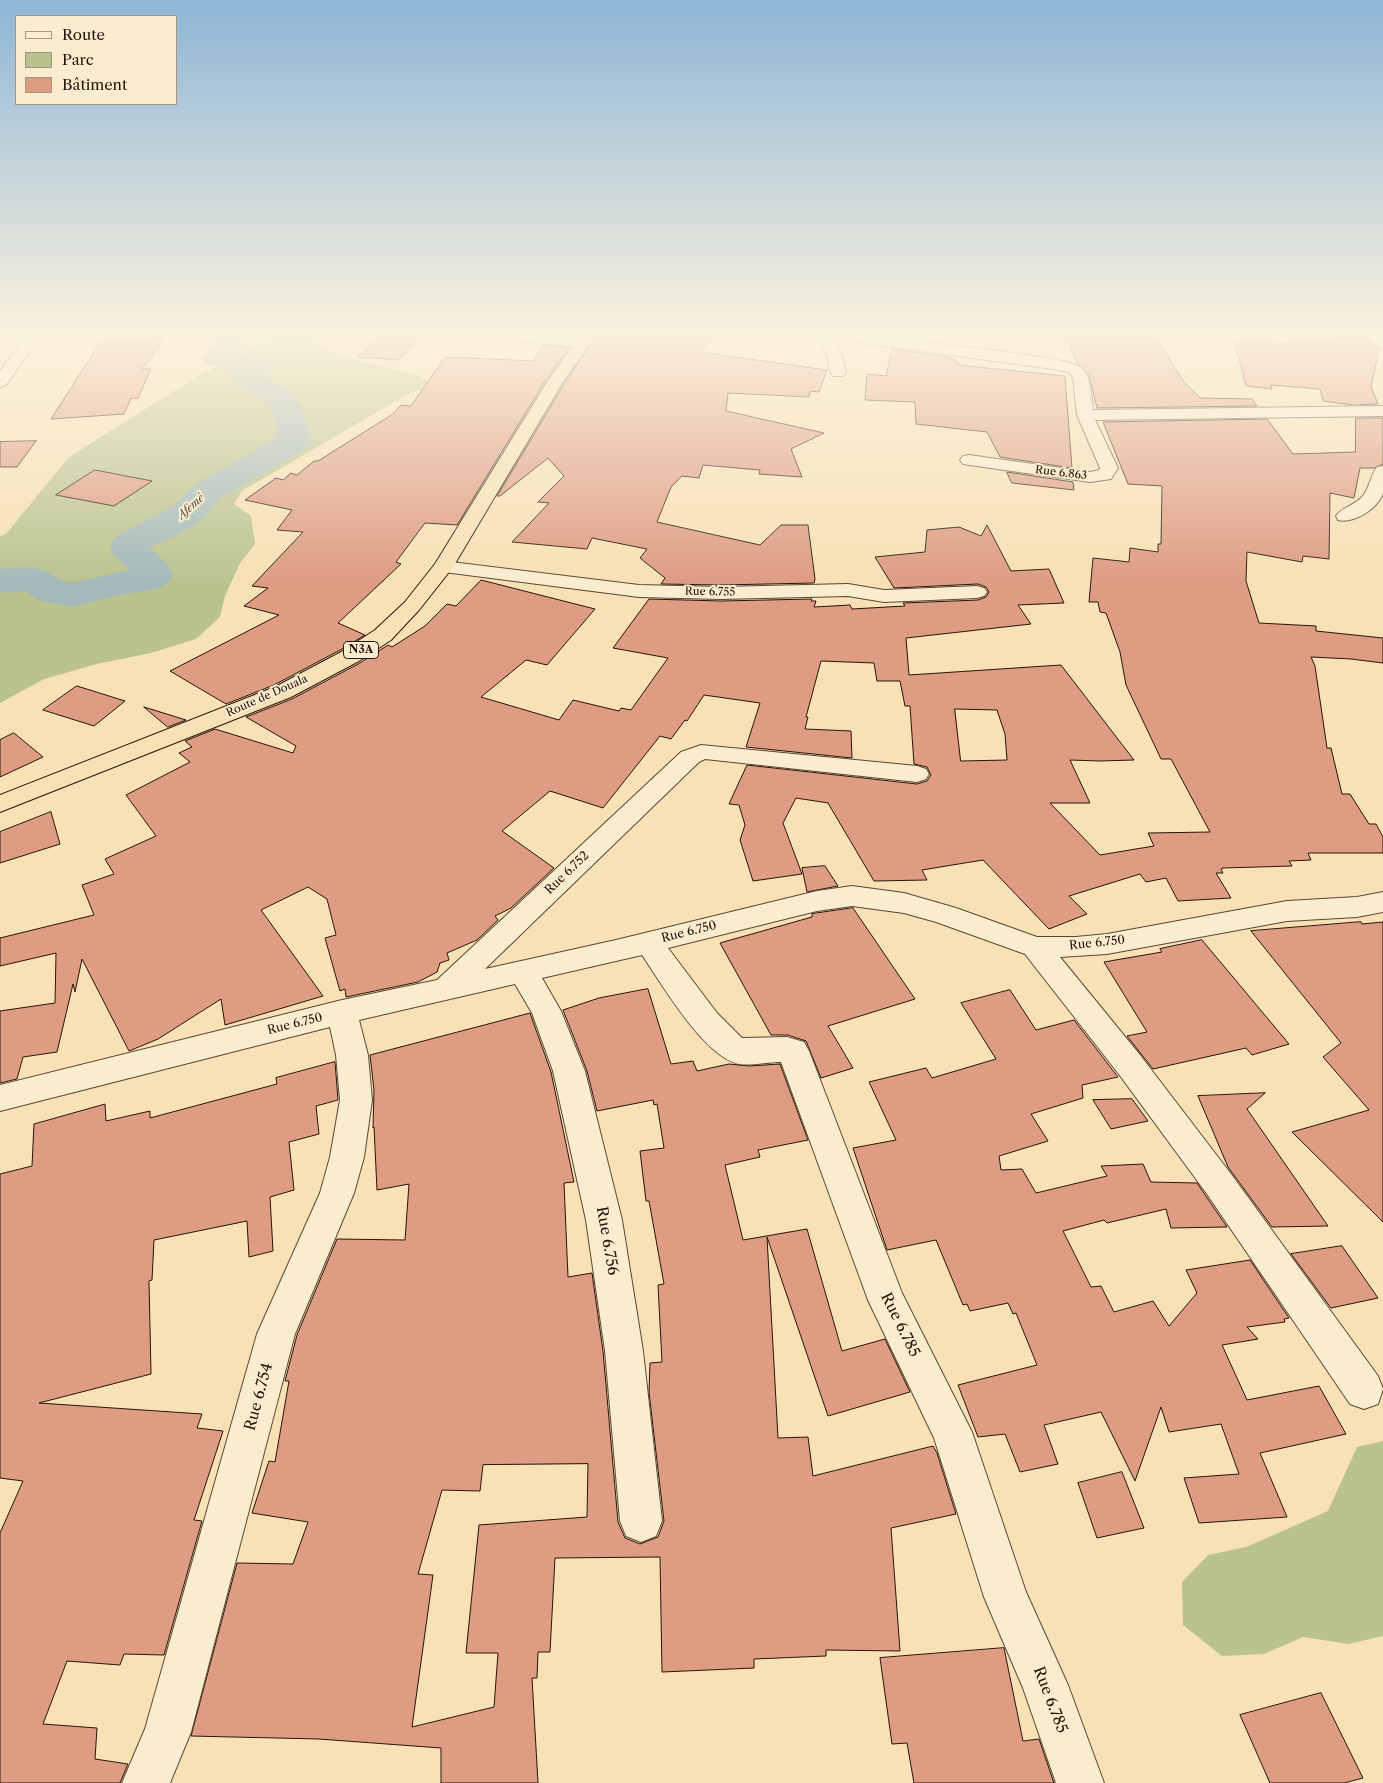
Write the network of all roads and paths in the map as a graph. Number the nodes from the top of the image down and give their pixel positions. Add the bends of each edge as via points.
1 (534, 416) edge
2 (1086, 416) edge
3 (968, 460) dead end
4 (1383, 471) edge
5 (1345, 516) dead end
6 (443, 567) junction
7 (977, 592) dead end
8 (918, 774) dead end
9 (0, 804) edge
10 (1383, 902) edge
11 (648, 942) junction
12 (1034, 947) junction
13 (523, 973) junction
14 (445, 990) junction
15 (342, 1012) junction
16 (0, 1098) edge
17 (1364, 1390) dead end
18 (641, 1521) dead end
19 (146, 1783) edge
20 (1080, 1783) edge

1 - 6 highway, Route de Douala / N3A
2 - 3 street, Rue 6.863 via 1109,468 1105,475 1090,477
4 - 5 street via 1373,497 1363,507
6 - 7 street, Rue 6.755 via 638,591 848,590 884,596
6 - 9 highway, Route de Douala / N3A via 412,606 383,635 351,656 283,692
8 - 14 street, Rue 6.752 via 713,752 701,752 690,757
10 - 12 street, Rue 6.750 via 1357,907 1287,911 1107,944
11 - 12 street, Rue 6.750 via 817,901 852,896 904,903
11 - 13 street, Rue 6.750
11 - 20 street, Rue 6.785 via 716,1034 734,1051 793,1051 886,1300 952,1432 1006,1597 1045,1685
12 - 17 street via 1220,1184
13 - 14 street, Rue 6.750
13 - 18 street, Rue 6.756 via 546,1011 569,1071 604,1220 624,1351
14 - 15 street, Rue 6.750
15 - 16 street, Rue 6.750
15 - 19 street, Rue 6.754 via 352,1055 356,1100 347,1157 337,1193 276,1334 168,1732

